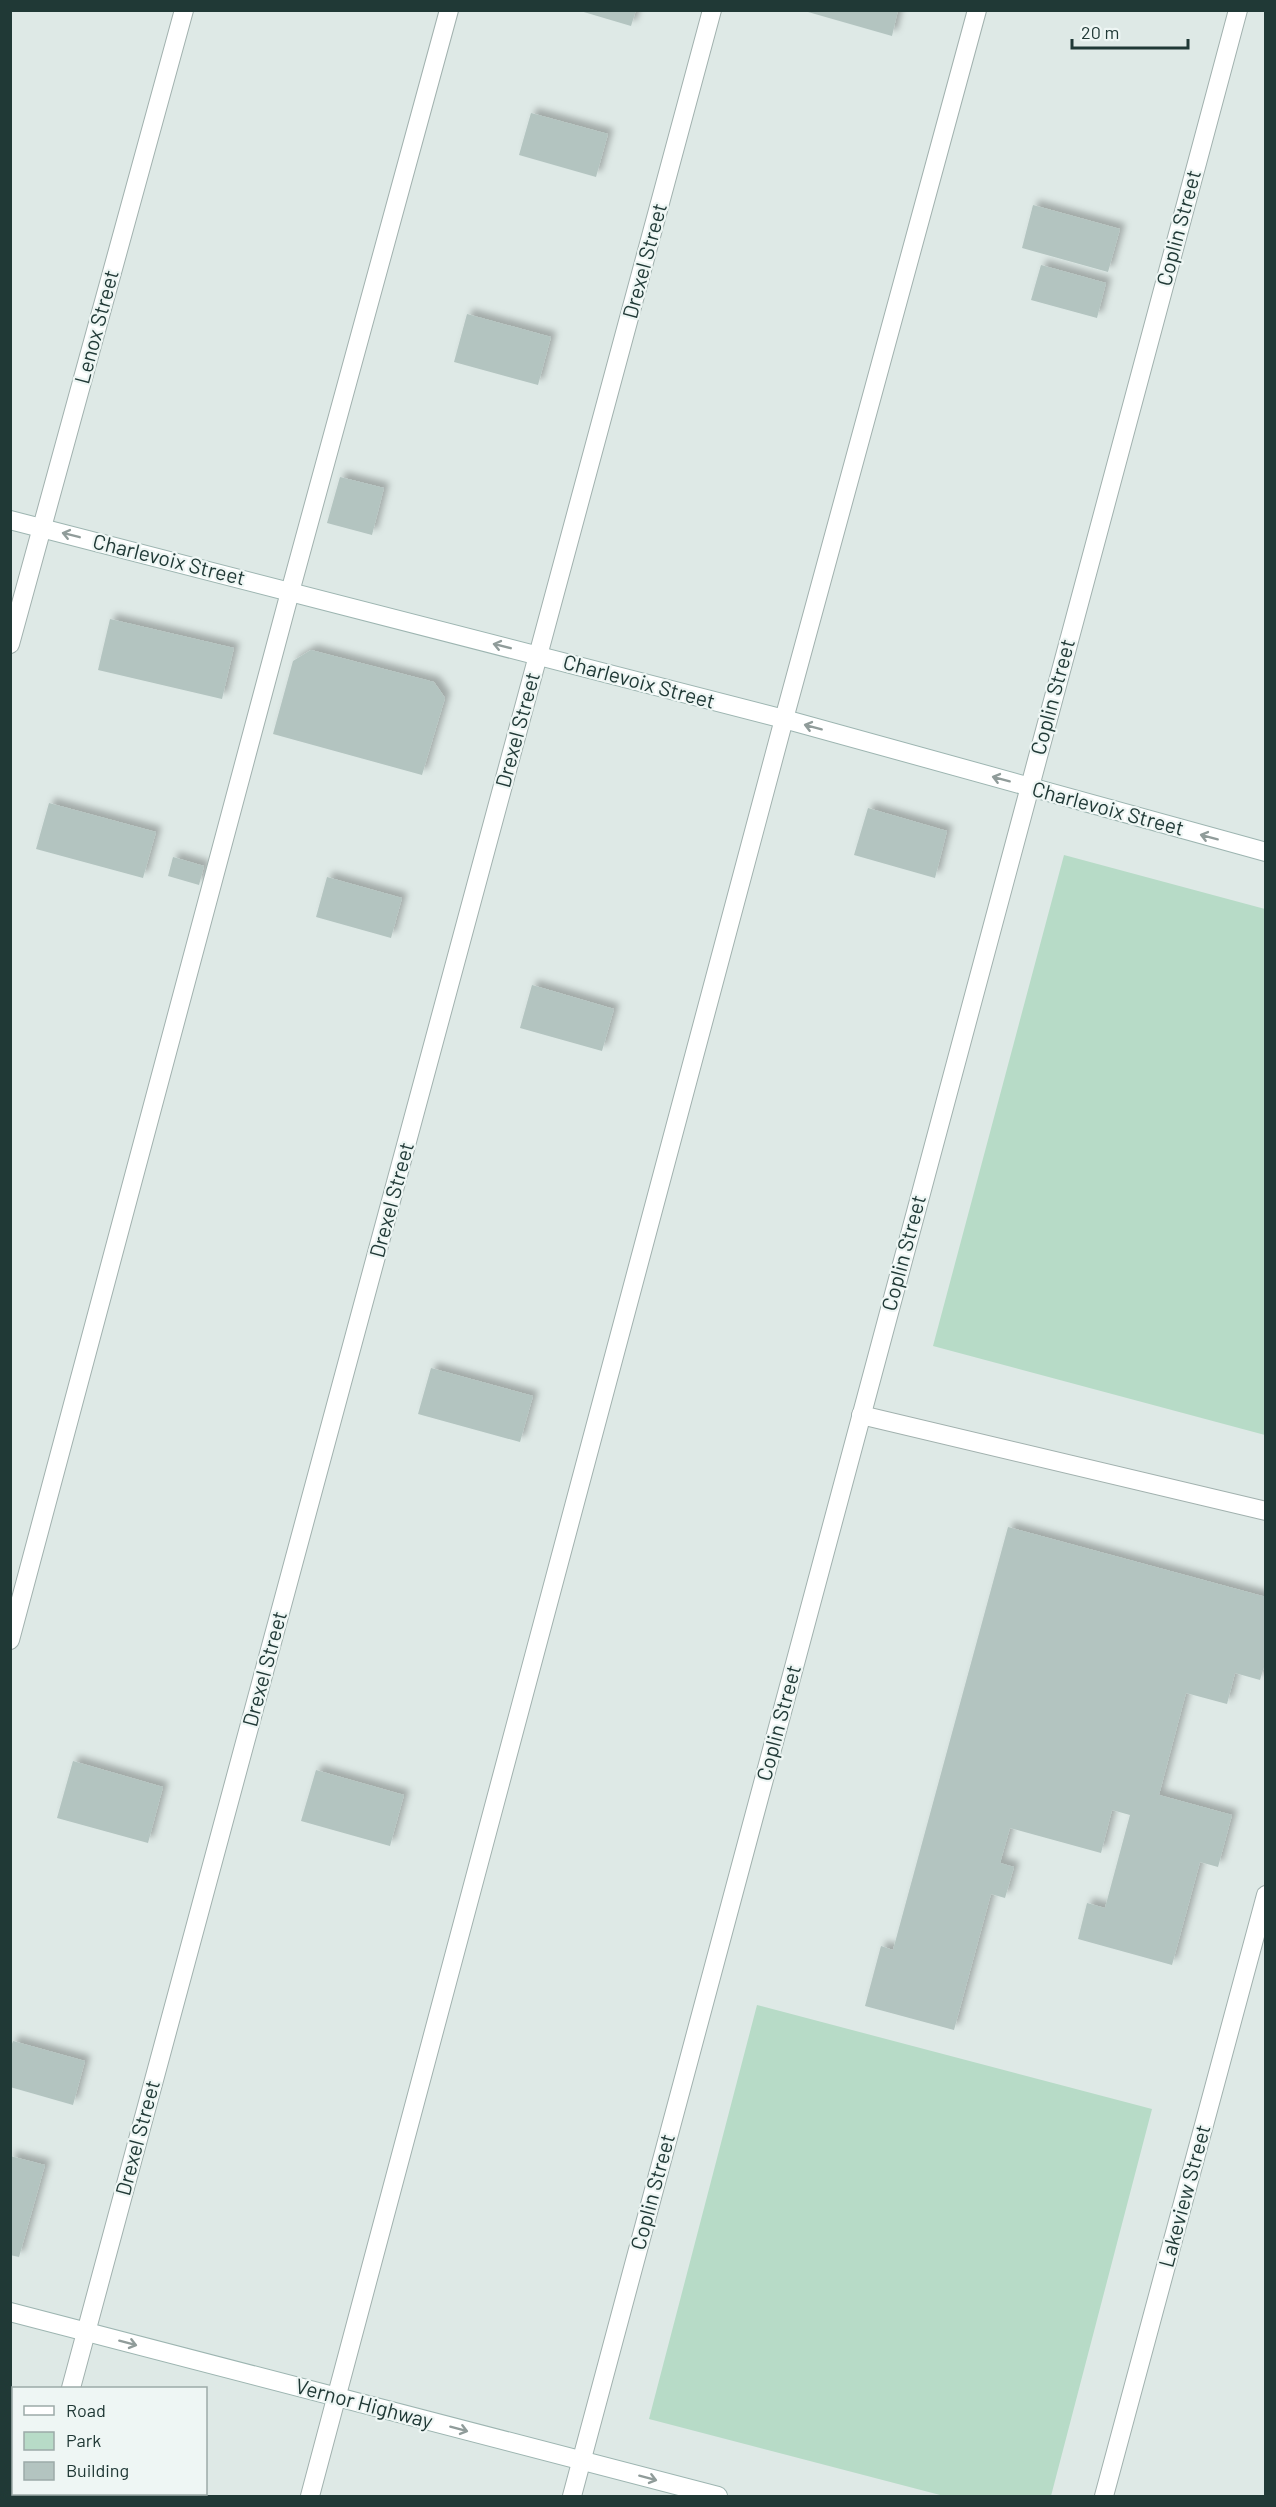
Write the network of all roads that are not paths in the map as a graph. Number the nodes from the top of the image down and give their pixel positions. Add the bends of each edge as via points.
1 (184, 10) edge
2 (449, 10) edge
3 (712, 10) edge
4 (977, 10) edge
5 (1238, 10) edge
6 (10, 520) edge
7 (42, 528) junction
8 (290, 592) junction
9 (10, 644) edge
10 (539, 656) junction
11 (784, 719) junction
12 (1029, 787) junction
13 (1266, 852) edge
14 (861, 1415) junction
15 (1266, 1511) edge
16 (10, 1640) edge
17 (1266, 1895) edge
18 (10, 2312) edge
19 (86, 2332) junction
20 (71, 2387) edge
21 (337, 2397) junction
22 (581, 2461) junction
23 (310, 2496) edge
24 (572, 2496) edge
25 (718, 2496) edge
26 (1104, 2496) edge

1 - 7 street, Lenox Street
2 - 8 street
3 - 10 street, Drexel Street
4 - 11 street
5 - 12 street, Coplin Street
6 - 7 street, Charlevoix Street
8 -> 7 street, Charlevoix Street
7 - 9 street, Lenox Street
10 -> 8 street, Charlevoix Street
8 - 16 street
10 - 11 street, Charlevoix Street
10 - 19 street, Drexel Street
12 -> 11 street, Charlevoix Street
11 - 21 street
13 -> 12 street, Charlevoix Street
12 - 14 street, Coplin Street
14 - 15 street
14 - 22 street, Coplin Street
17 - 26 street, Lakeview Street
18 - 19 street, Vernor Highway
19 - 20 street, Drexel Street
19 -> 21 street, Vernor Highway
21 -> 22 street, Vernor Highway
21 - 23 street
22 - 24 street, Coplin Street
22 -> 25 street, Vernor Highway

